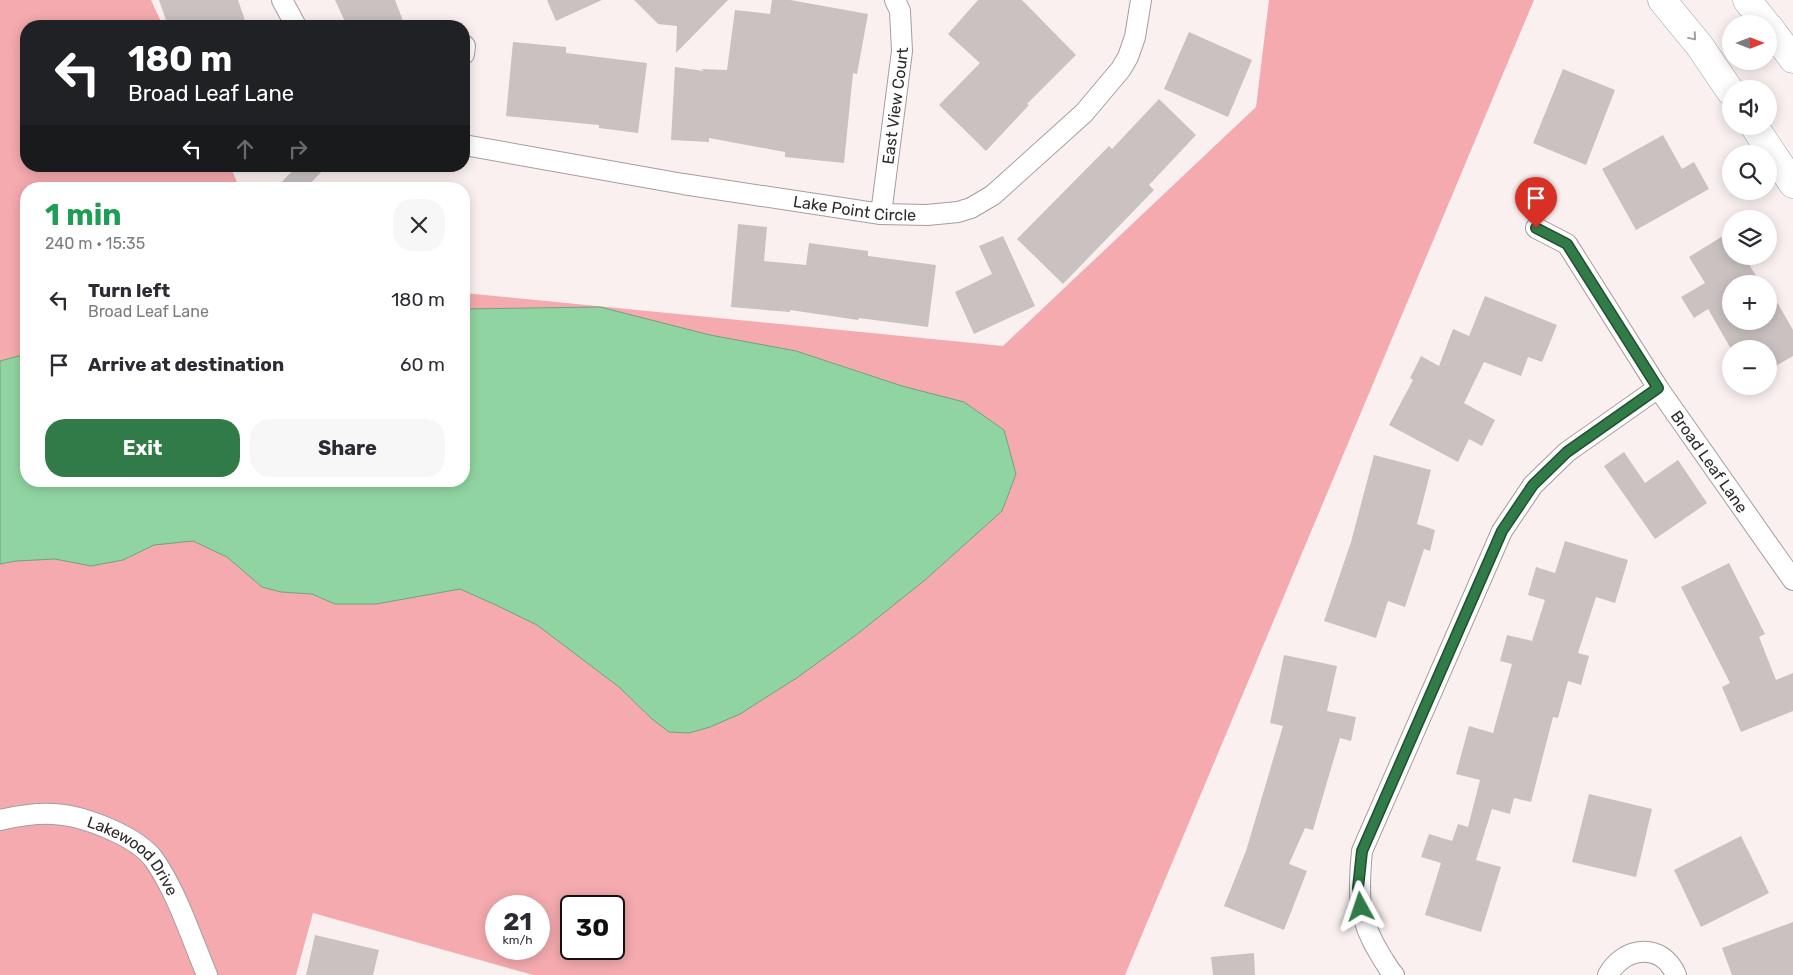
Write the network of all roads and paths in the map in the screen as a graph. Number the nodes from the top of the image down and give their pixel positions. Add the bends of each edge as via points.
1 (282, 0) edge
2 (895, 0) edge
3 (1141, 0) edge
4 (1662, 0) edge
5 (1747, 0) edge
6 (1759, 15) edge
7 (293, 20) edge
8 (1778, 39) edge
9 (1793, 59) edge
10 (1723, 80) edge
11 (1760, 135) edge
12 (470, 146) edge
13 (1793, 184) edge
14 (881, 214) junction
15 (1536, 228) dead end
16 (1658, 388) junction
17 (1793, 580) edge
18 (0, 820) edge
19 (207, 975) edge
20 (1394, 975) edge
21 (1608, 975) edge
22 (1676, 975) edge

1 - 7 street
2 - 14 street, East View Court via 900,11 902,51
3 - 14 street, Lake Point Circle via 1135,37 1122,70 1084,113 993,195 958,212
4 -> 10 main road via 1700,45
5 - 6 main road
8 - 9 main road
11 - 13 main road
12 - 14 street, Lake Point Circle via 683,184
15 - 16 street, Broad Leaf Lane via 1567,244
16 - 17 street, Broad Leaf Lane
16 - 20 street via 1567,452 1533,485 1502,531 1362,851 1358,888 1364,925
18 - 19 street, Lakewood Drive via 27,814 54,814 107,828 138,844 154,859 176,898
21 - 22 street via 1622,957 1634,952 1658,955 1668,962

